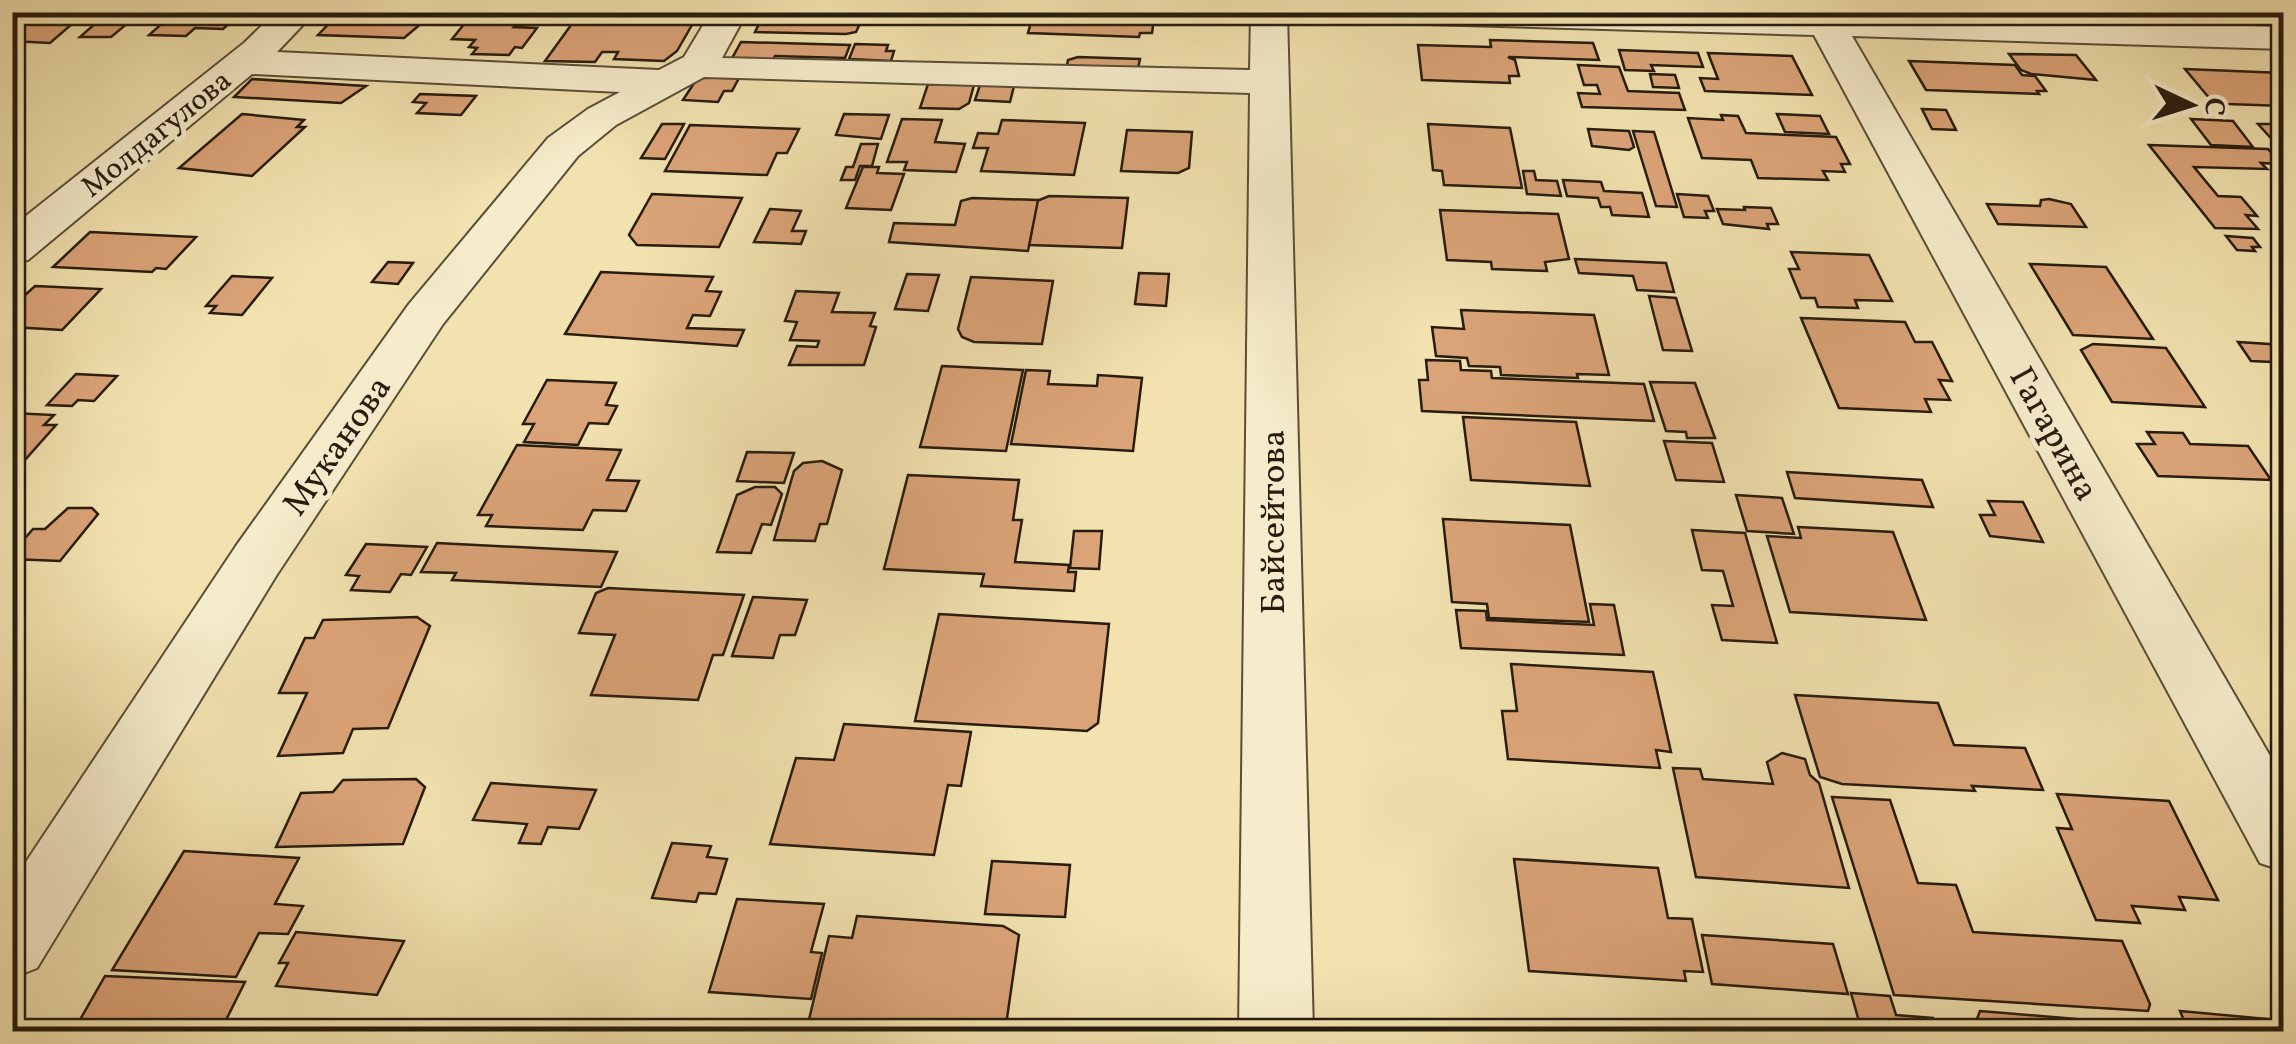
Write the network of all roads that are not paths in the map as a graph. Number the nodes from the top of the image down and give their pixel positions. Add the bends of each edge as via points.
1 (298, 12) edge
2 (728, 12) edge
3 (1268, 12) edge
4 (1392, 12) edge
5 (1827, 25) junction
6 (2284, 38) edge
7 (244, 62) junction
8 (680, 74) junction
9 (1269, 82) junction
10 (12, 250) edge
11 (2284, 842) edge
12 (12, 945) edge
13 (1276, 1032) edge

1 - 7 street, Молдагулова
2 - 8 street, Муканова
3 - 9 street, Байсейтова
4 - 5 street
5 - 6 street
5 - 11 street, Гагарина
7 - 8 street
7 - 10 street, Молдагулова
8 - 9 street via 722,69
8 - 12 street, Муканова via 602,117 563,148 426,314 256,561
9 - 13 street, Байсейтова

